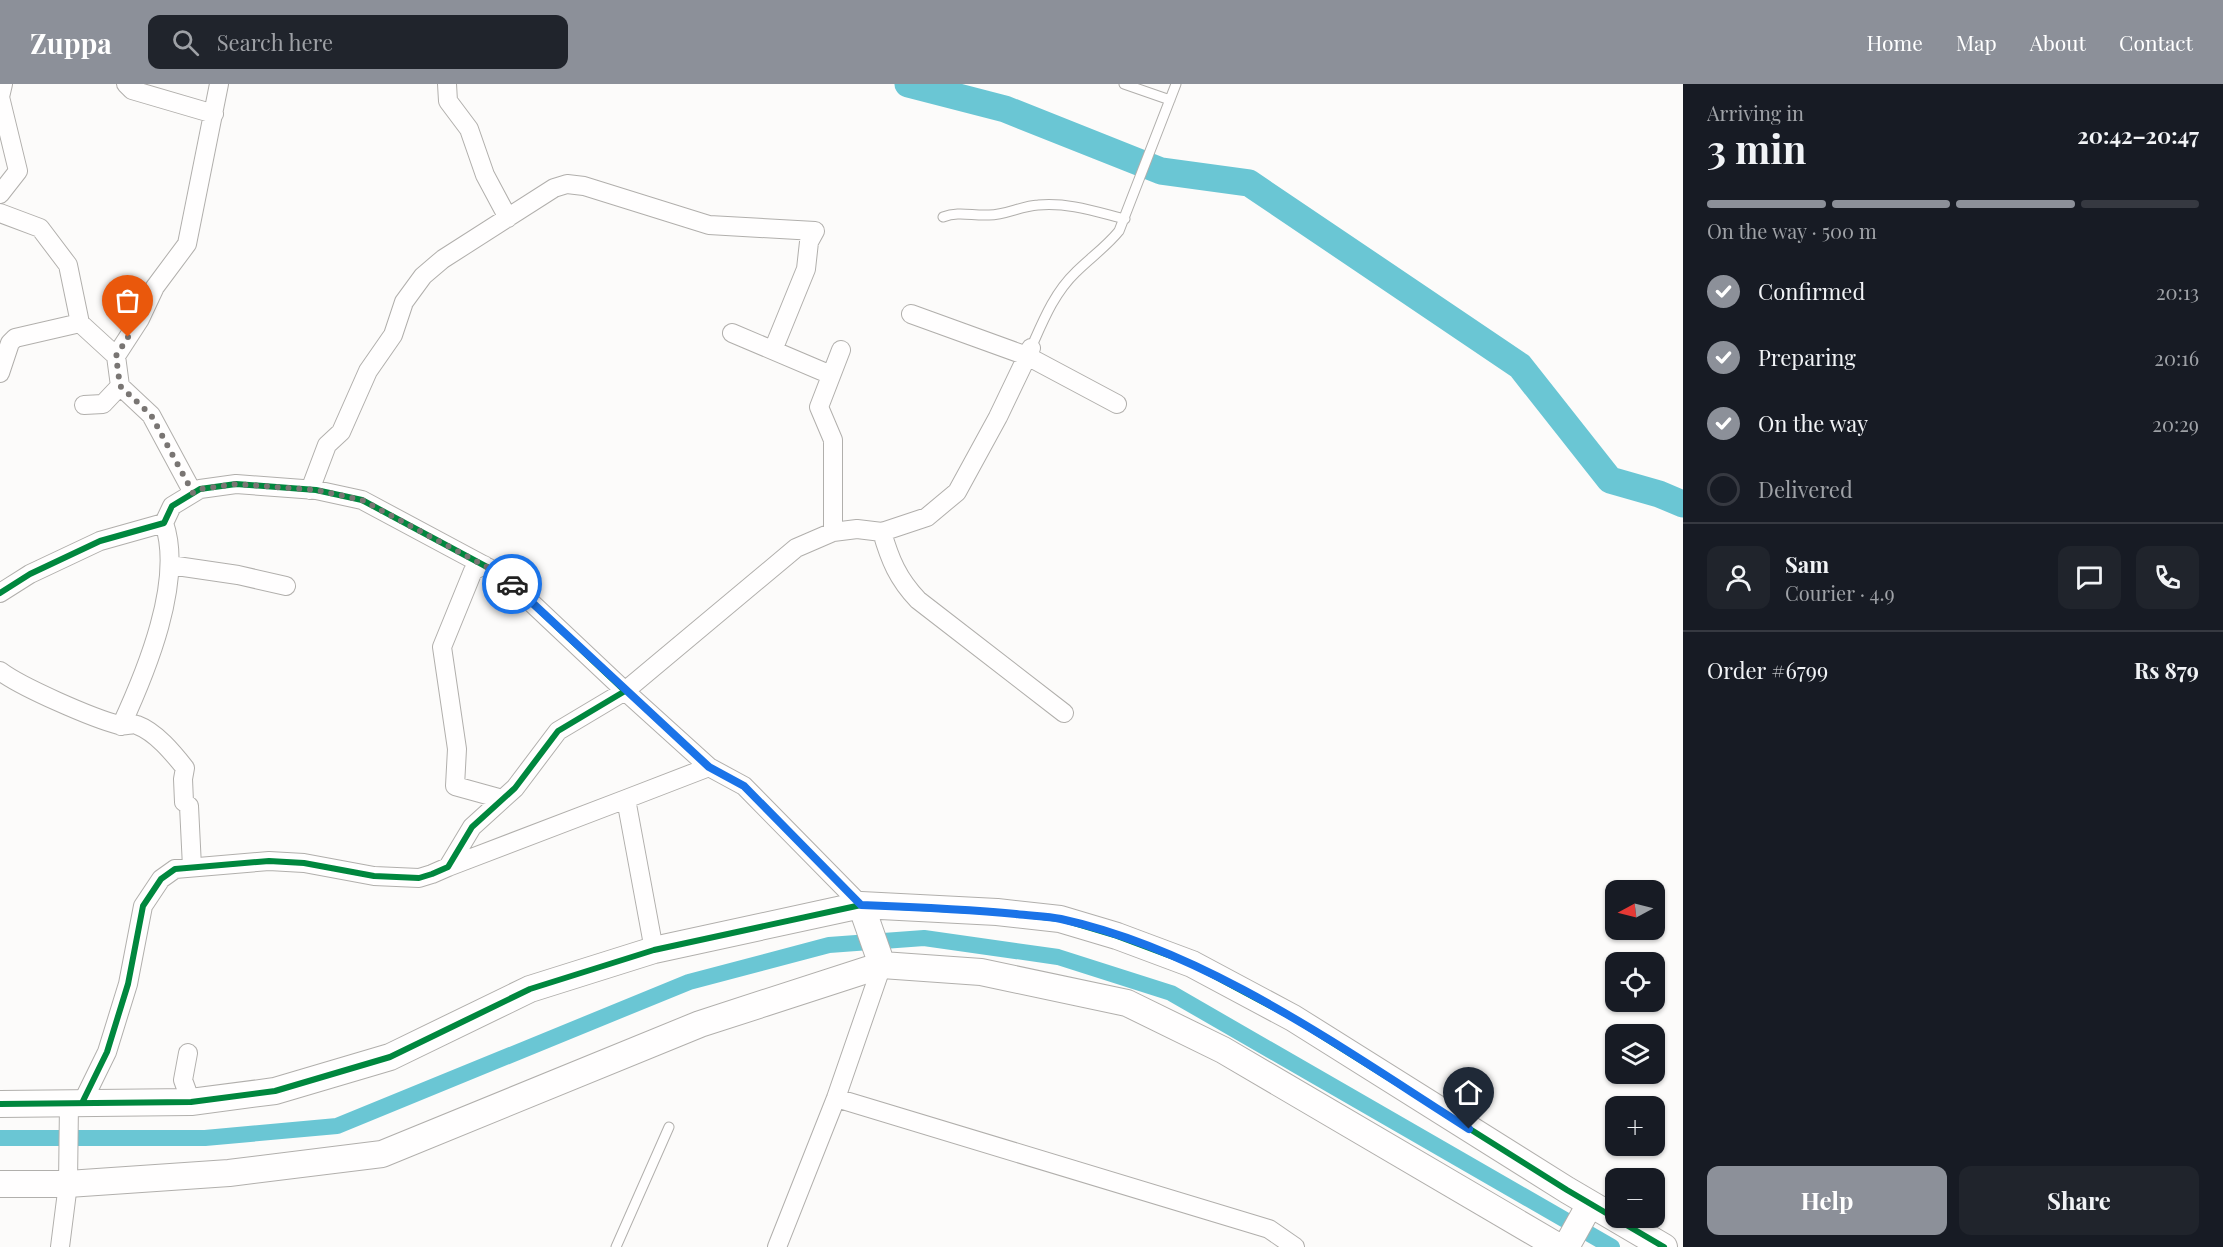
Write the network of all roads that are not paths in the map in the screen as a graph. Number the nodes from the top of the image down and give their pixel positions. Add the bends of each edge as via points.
1 (3, 84) edge
2 (126, 84) edge
3 (219, 84) edge
4 (447, 84) edge
5 (1124, 84) edge
6 (1176, 84) edge
7 (1170, 100) junction
8 (214, 114) junction
9 (0, 194) edge
10 (0, 213) edge
11 (943, 217) dead end
12 (508, 218) junction
13 (1125, 219) junction
14 (911, 314) dead end
15 (81, 323) junction
16 (732, 333) dead end
17 (773, 350) junction
18 (841, 350) dead end
19 (1029, 352) junction
20 (116, 356) junction
21 (0, 373) edge
22 (831, 375) junction
23 (120, 386) junction
24 (1117, 404) dead end
25 (84, 405) dead end
26 (310, 490) junction
27 (193, 493) junction
28 (164, 522) junction
29 (832, 532) junction
30 (882, 532) junction
31 (170, 564) junction
32 (484, 565) junction
33 (286, 586) dead end
34 (0, 593) edge
35 (0, 670) edge
36 (625, 691) junction
37 (1064, 713) dead end
38 (121, 726) junction
39 (709, 767) junction
40 (502, 799) junction
41 (626, 799) junction
42 (192, 867) junction
43 (448, 867) junction
44 (864, 914) junction
45 (654, 950) junction
46 (879, 958) junction
47 (188, 1053) dead end
48 (836, 1098) junction
49 (191, 1102) junction
50 (75, 1103) junction
51 (0, 1104) edge
52 (669, 1127) dead end
53 (0, 1184) edge
54 (68, 1184) junction
55 (1574, 1230) edge
56 (60, 1247) edge
57 (616, 1247) edge
58 (777, 1247) edge
59 (1295, 1247) edge
60 (1664, 1247) edge

1 - 9 street via 0,97 18,171
2 - 8 street via 132,90
3 - 8 street
4 - 12 street via 448,101 469,129 485,176
5 - 7 lane
6 - 7 lane
7 - 13 lane
8 - 20 street via 187,244 155,287
10 - 15 street via 40,228 68,265
11 - 13 lane via 960,213 988,216 1050,205 1072,206
12 - 17 street via 554,188 567,184 609,192 709,225 815,231 806,269
12 - 26 street via 436,265 404,302 393,334 368,371 341,432 327,445
13 - 19 lane via 1104,249 1076,272 1052,302
14 - 19 street
15 - 20 street
15 - 21 street via 15,338
16 - 17 street
17 - 22 street
18 - 22 street
19 - 24 street
19 - 30 street via 957,492 927,517
20 - 23 street
22 - 29 street via 819,407 832,440
23 - 25 street via 103,404
23 - 27 street via 151,415
26 - 27 street via 236,484
26 - 32 street via 362,500
27 - 28 street via 171,506
28 - 31 street via 171,543
28 - 34 street via 100,541 30,574
29 - 30 street
29 - 36 street via 796,548
30 - 37 street via 891,564 918,600
31 - 33 street
31 - 38 street via 147,670
32 - 36 street via 527,597
32 - 40 street via 473,571 442,647 457,749 456,786
35 - 38 street via 49,696
36 - 39 street
36 - 40 street via 558,731 515,788
38 - 42 street via 136,724 158,739 185,768 183,791 184,802 189,806
39 - 41 street
39 - 44 street via 744,786
40 - 43 street via 472,826
41 - 43 street
41 - 45 street
42 - 43 street via 292,862 374,876 418,878
42 - 50 street via 175,869 161,879 143,906 128,984 107,1052
44 - 45 street
44 - 46 street
44 - 55 street via 986,912 1060,919 1192,964 1293,1018
45 - 49 street via 530,989 390,1058 275,1091
46 - 48 street
46 - 54 street via 700,1024 382,1155 229,1173
46 - 55 street via 981,972 1127,1004
47 - 49 street via 183,1080
48 - 58 street
48 - 59 street via 1269,1229
49 - 50 street
50 - 51 street
50 - 54 street via 69,1134
52 - 57 lane
53 - 54 street
54 - 56 street
55 - 60 street

